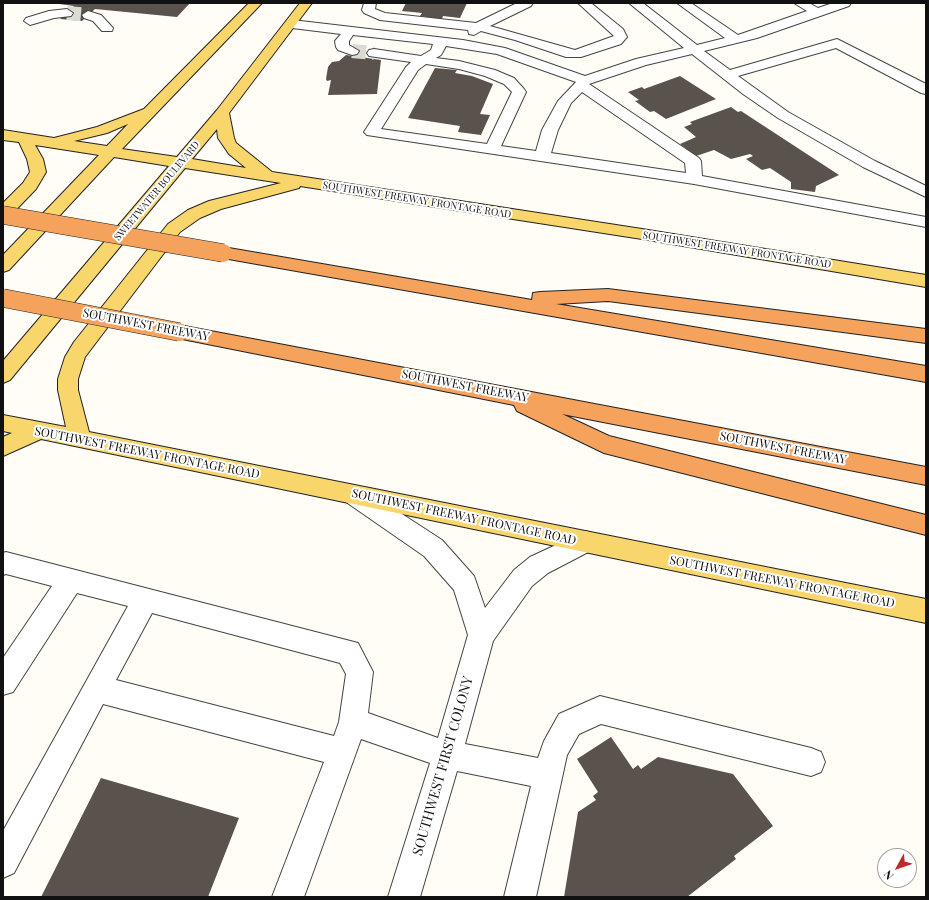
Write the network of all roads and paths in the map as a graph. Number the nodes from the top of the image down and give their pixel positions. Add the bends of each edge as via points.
1 (256, 3) edge
2 (306, 3) edge
3 (370, 3) edge
4 (527, 3) edge
5 (584, 3) edge
6 (635, 3) edge
7 (683, 3) edge
8 (800, 3) edge
9 (845, 3) edge
10 (817, 12) junction
11 (67, 13) tunnel mouth
12 (88, 15) tunnel mouth
13 (30, 21) dead end
14 (292, 24) junction
15 (478, 27) junction
16 (106, 28) dead end
17 (350, 31) junction
18 (736, 39) junction
19 (442, 42) junction
20 (463, 44) junction
21 (694, 49) junction
22 (352, 51) dead end
23 (374, 54) tunnel mouth
24 (423, 60) junction
25 (728, 75) junction
26 (583, 83) junction
27 (926, 90) edge
28 (150, 110) junction
29 (222, 113) junction
30 (3, 135) edge
31 (26, 139) junction
32 (48, 142) junction
33 (493, 148) junction
34 (110, 152) junction
35 (542, 157) junction
36 (180, 163) junction
37 (269, 177) junction
38 (694, 178) junction
39 (304, 182) junction
40 (926, 192) edge
41 (3, 214) edge
42 (926, 222) edge
43 (3, 266) edge
44 (926, 281) edge
45 (3, 298) edge
46 (499, 300) junction
47 (926, 336) edge
48 (926, 374) edge
49 (3, 375) edge
50 (498, 393) junction
51 (3, 423) edge
52 (38, 430) junction
53 (80, 439) junction
54 (3, 447) edge
55 (926, 476) edge
56 (354, 495) junction
57 (926, 525) edge
58 (586, 542) junction
59 (3, 564) edge
60 (71, 580) junction
61 (146, 599) junction
62 (926, 611) edge
63 (481, 635) junction
64 (3, 682) edge
65 (96, 689) junction
66 (353, 722) junction
67 (342, 752) junction
68 (447, 755) junction
69 (811, 762) dead end
70 (549, 775) junction
71 (3, 862) edge
72 (288, 897) edge
73 (404, 897) edge
74 (520, 897) edge

1 - 28 main road
2 - 14 main road, SWEETWATER BOULEVARD
3 - 15 street via 368,10 384,17
4 - 15 street
5 - 15 street via 621,37 576,54
6 - 21 street
7 - 18 street
8 - 10 street
9 - 10 street
10 - 18 street
11 - 13 street
12 - 16 street via 97,18
14 - 17 street
14 - 29 main road, SWEETWATER BOULEVARD
15 - 20 street
17 - 19 street
17 - 22 street via 342,41 343,47
18 - 21 street
19 - 20 street
19 - 24 street via 436,52
20 - 26 street via 500,51
21 - 25 street
21 - 26 street via 629,66
23 - 24 street
24 - 33 street via 490,73 509,81 520,92
24 - 33 street via 413,67 372,132
25 - 27 street via 837,43
25 - 40 street via 783,115 869,164
26 - 35 street via 564,101 550,130
26 - 38 street via 693,161
28 - 32 main road via 102,130
28 - 34 main road
29 - 36 main road, SWEETWATER BOULEVARD
29 - 37 main road via 226,138 234,151
30 - 31 main road, SOUTHWEST FREEWAY FRONTAGE ROAD
31 - 32 main road, SOUTHWEST FREEWAY FRONTAGE ROAD
31 - 41 main road via 38,172 30,186
32 - 34 main road, SOUTHWEST FREEWAY FRONTAGE ROAD
33 - 35 street
34 - 36 main road, SOUTHWEST FREEWAY FRONTAGE ROAD
34 - 43 main road
35 - 38 street
36 - 37 main road, SOUTHWEST FREEWAY FRONTAGE ROAD
36 - 49 main road, SWEETWATER BOULEVARD
37 - 39 main road, SOUTHWEST FREEWAY FRONTAGE ROAD
38 - 42 street
39 - 44 main road, SOUTHWEST FREEWAY FRONTAGE ROAD
39 - 53 main road via 215,205 194,214 174,228 75,357 68,379 68,390
41 - 46 highway, bridge
45 - 50 highway, SOUTHWEST FREEWAY, bridge
46 - 47 highway via 608,295
46 - 48 highway
50 - 55 highway, SOUTHWEST FREEWAY
50 - 57 highway via 604,444
51 - 52 main road, SOUTHWEST FREEWAY FRONTAGE ROAD
52 - 53 main road, SOUTHWEST FREEWAY FRONTAGE ROAD
52 - 54 main road
53 - 56 main road, SOUTHWEST FREEWAY FRONTAGE ROAD
56 - 58 main road, SOUTHWEST FREEWAY FRONTAGE ROAD
56 - 63 street via 433,548 465,584
58 - 62 main road, SOUTHWEST FREEWAY FRONTAGE ROAD
58 - 63 street, SOUTHWEST FIRST COLONY via 539,565 523,578
59 - 60 street
60 - 61 street
60 - 64 street
61 - 65 street
61 - 66 street via 349,652 360,672
63 - 68 street, SOUTHWEST FIRST COLONY
65 - 67 street
65 - 71 street
66 - 67 street
66 - 68 street
67 - 72 street
68 - 70 street
68 - 73 street, SOUTHWEST FIRST COLONY
69 - 70 street via 600,710 569,724 554,751
70 - 74 street

